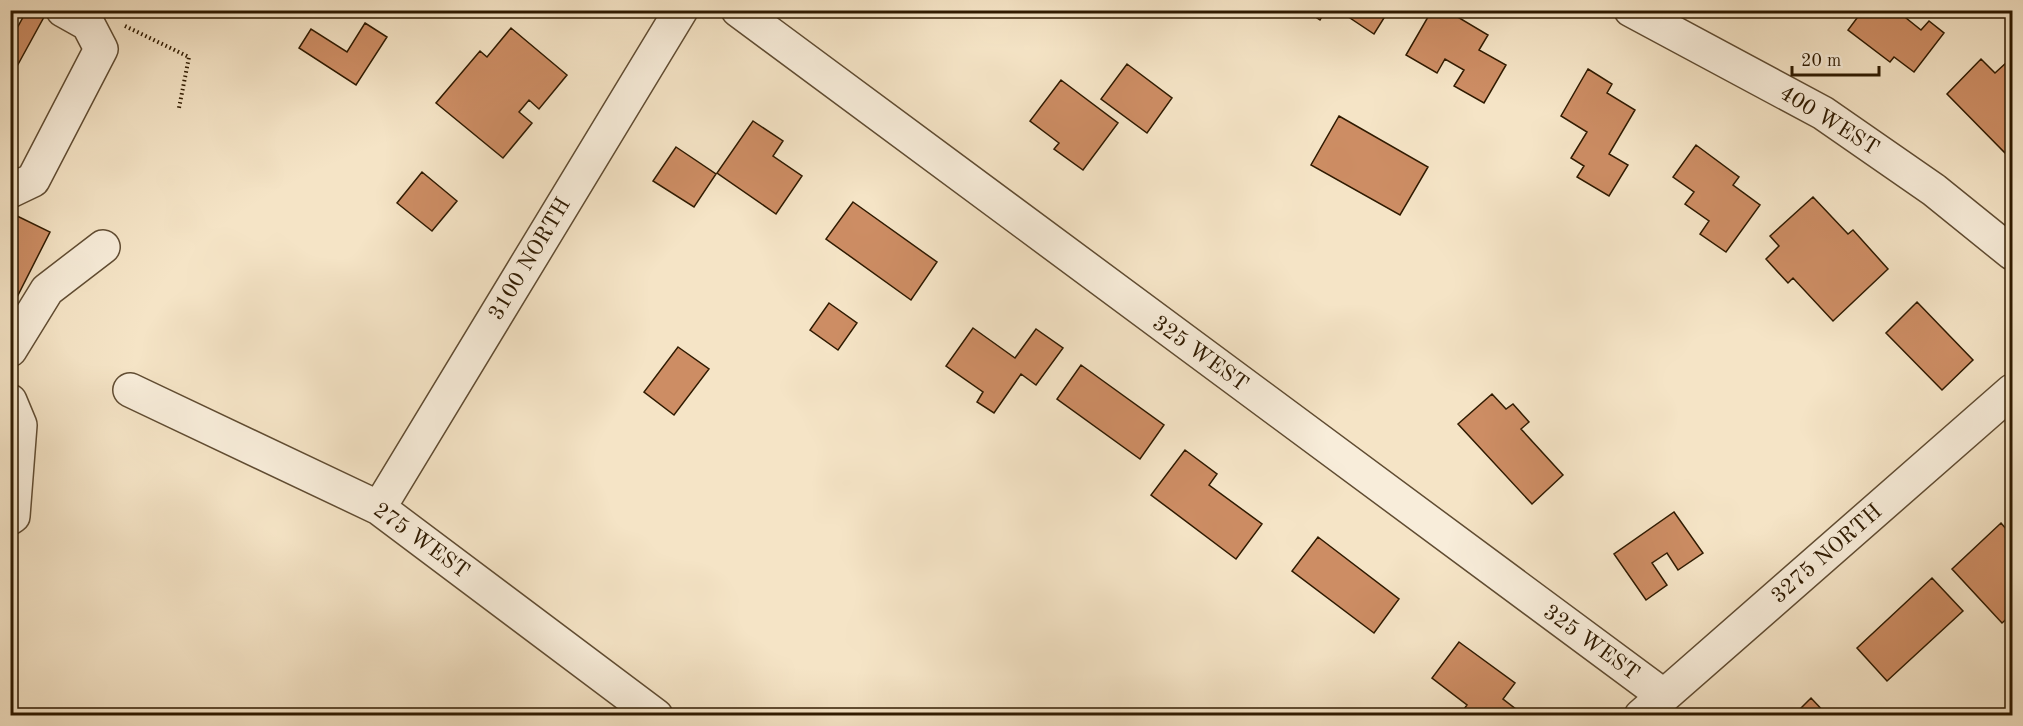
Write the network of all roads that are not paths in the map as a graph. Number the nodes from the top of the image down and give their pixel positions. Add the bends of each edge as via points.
1 (63, 10) edge
2 (681, 10) edge
3 (738, 10) edge
4 (1631, 10) edge
5 (10, 191) edge
6 (103, 247) dead end
7 (2013, 253) edge
8 (10, 350) edge
9 (130, 390) dead end
10 (2013, 391) edge
11 (10, 401) edge
12 (379, 508) junction
13 (10, 518) edge
14 (1652, 706) edge
15 (656, 716) edge

1 - 5 street via 88,24 101,49 33,180
2 - 12 street, 3100 NORTH
3 - 14 street, 325 WEST
4 - 7 street, 400 WEST via 1822,113 1934,190
6 - 8 street via 47,290
9 - 12 street, 275 WEST
10 - 14 street, 3275 NORTH
11 - 13 street via 20,425
12 - 15 street, 275 WEST

